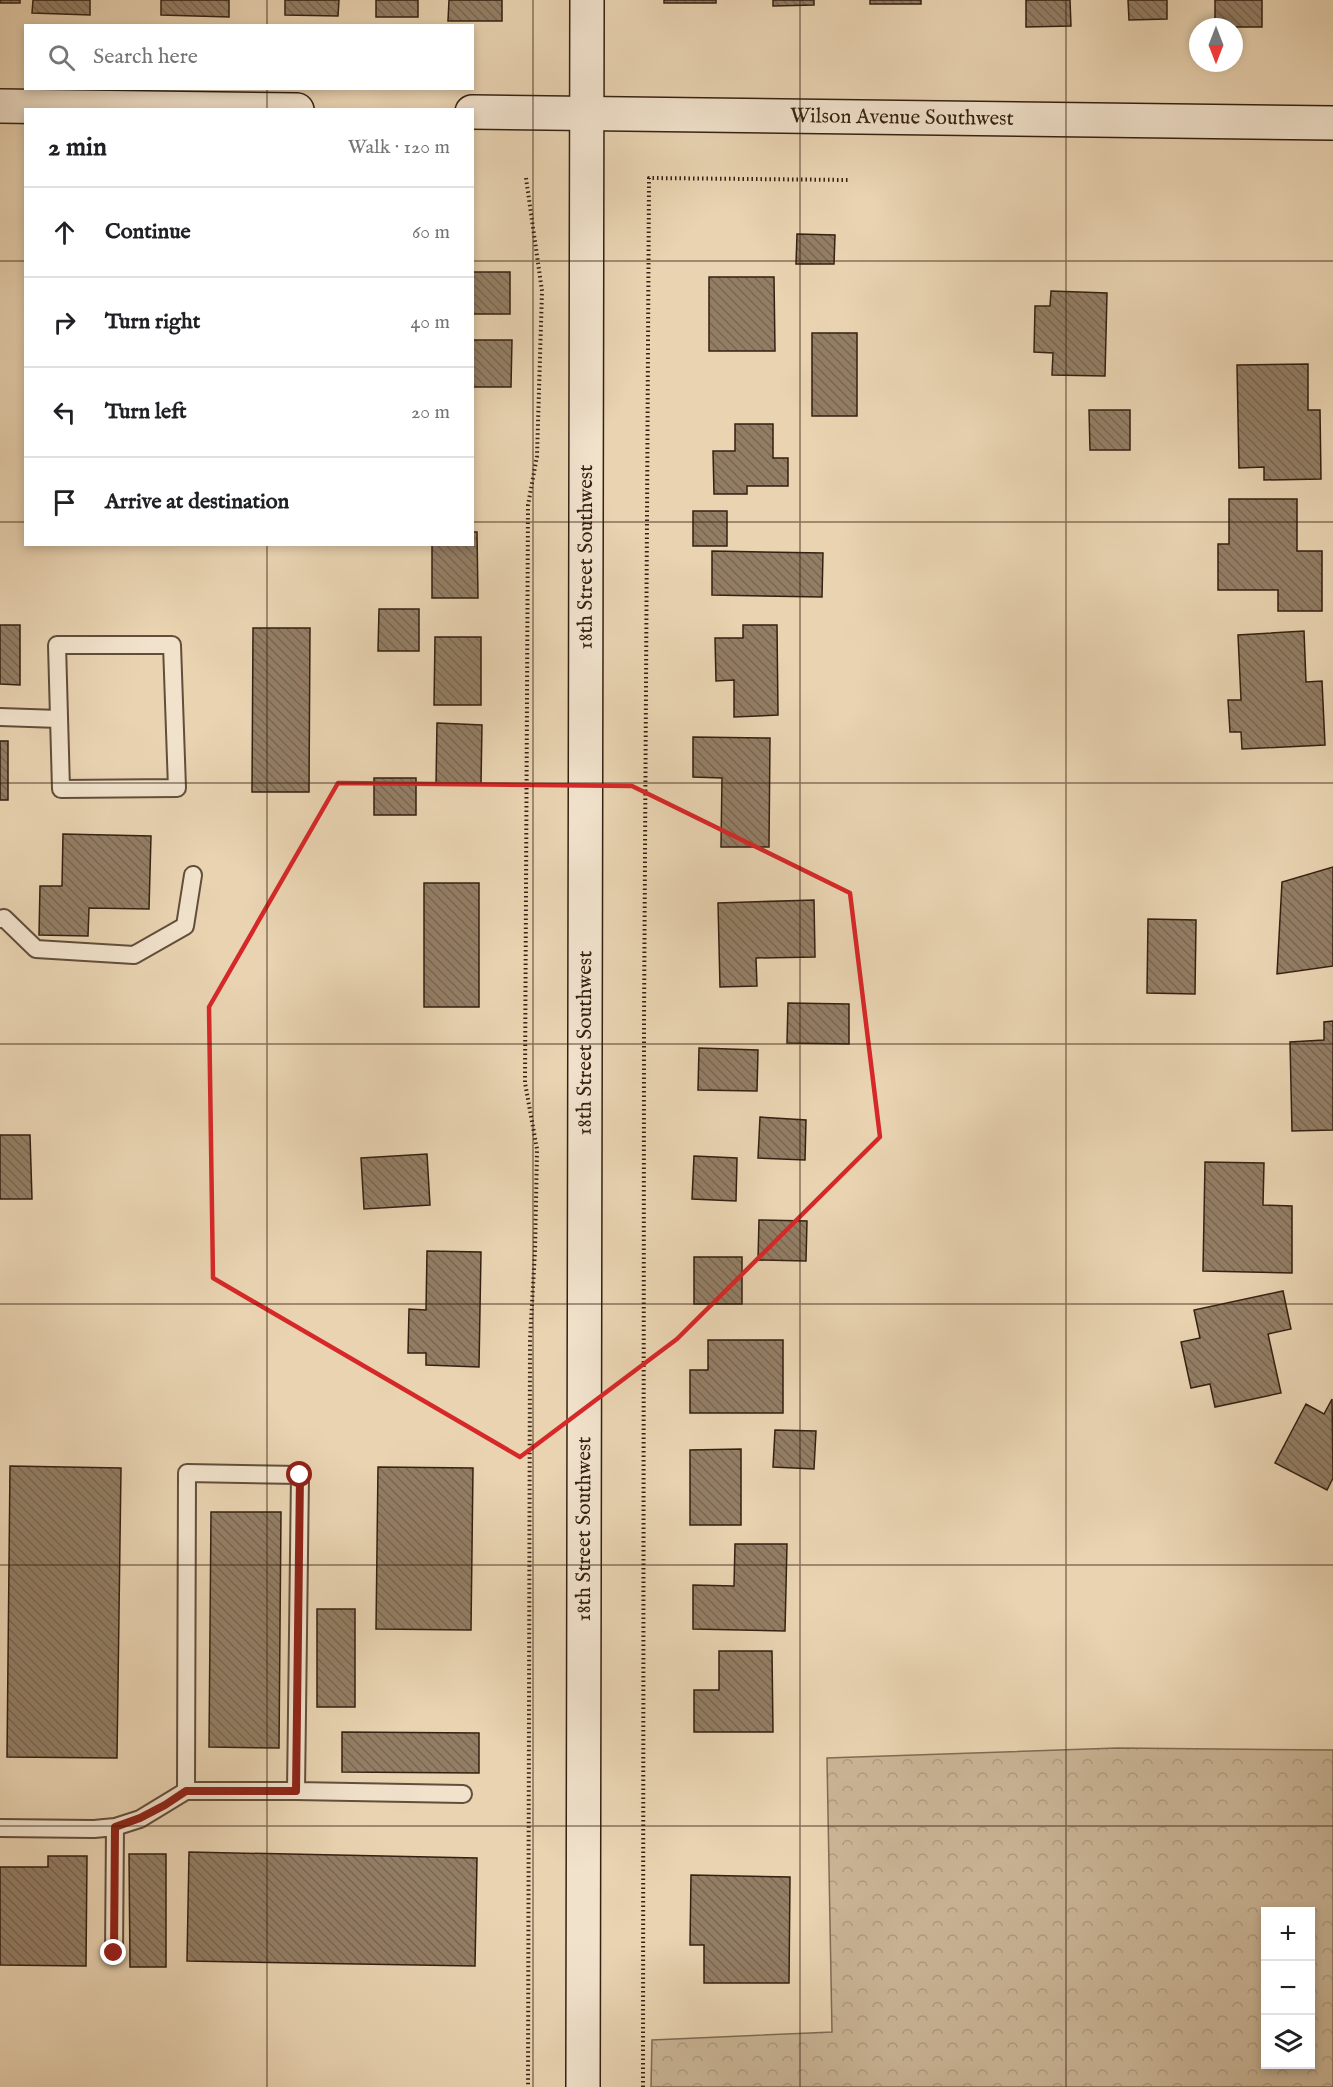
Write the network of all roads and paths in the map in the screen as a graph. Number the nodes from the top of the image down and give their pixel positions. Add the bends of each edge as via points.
1 (586, 0) edge
2 (0, 106) edge
3 (148, 108) edge
4 (474, 112) edge
5 (587, 113) junction
6 (1333, 123) edge
7 (526, 178) dead end
8 (849, 180) dead end
9 (0, 717) edge
10 (59, 719) junction
11 (193, 875) dead end
12 (0, 919) edge
13 (186, 1791) junction
14 (296, 1791) junction
15 (463, 1794) dead end
16 (115, 1827) junction
17 (0, 1828) edge
18 (114, 1953) dead end
19 (528, 2087) edge
20 (583, 2087) edge
21 (643, 2087) edge

1 - 5 street, 18th Street Southwest
2 - 3 street
4 - 5 street, Wilson Avenue Southwest
5 - 6 street, Wilson Avenue Southwest
5 - 20 street, 18th Street Southwest
7 - 19 path via 542,291 537,456 528,505 525,1083 537,1149 530,1339
8 - 21 path via 650,178
9 - 10 lane
10 - 10 lane via 62,789 177,788 172,645 57,645
11 - 12 lane via 186,926 134,955 36,949 4,918
13 - 14 lane
13 - 14 lane via 187,1473 300,1475
13 - 16 lane via 140,1818
14 - 15 lane
16 - 17 lane
16 - 18 lane

